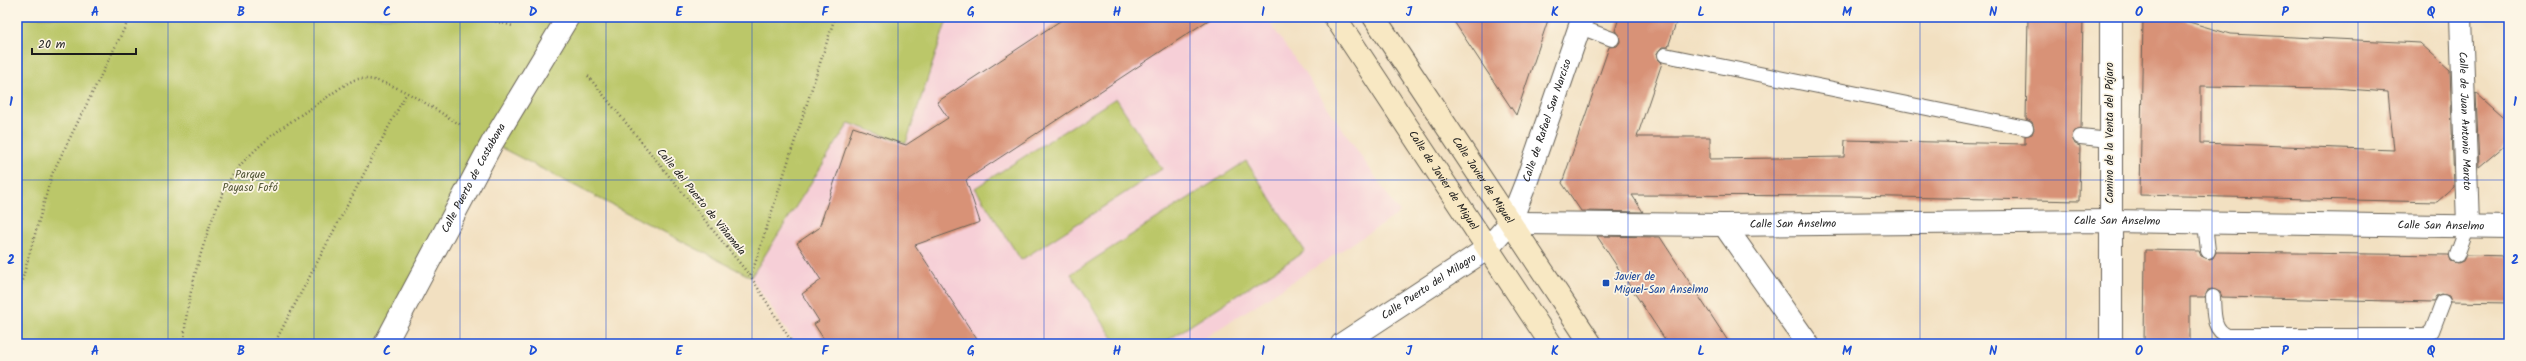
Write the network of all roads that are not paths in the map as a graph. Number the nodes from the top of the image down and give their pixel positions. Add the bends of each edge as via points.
1 (568, 17) edge
2 (1335, 17) edge
3 (1374, 17) edge
4 (2111, 17) edge
5 (2461, 17) edge
6 (1582, 22) edge
7 (1612, 39) dead end
8 (1665, 55) dead end
9 (2026, 128) dead end
10 (2080, 137) dead end
11 (2110, 140) junction
12 (2110, 221) junction
13 (2205, 222) junction
14 (1510, 223) junction
15 (1724, 225) junction
16 (2468, 225) junction
17 (2509, 227) edge
18 (1488, 248) junction
19 (2208, 251) dead end
20 (2457, 255) dead end
21 (2213, 297) dead end
22 (2443, 302) dead end
23 (385, 344) edge
24 (1342, 344) edge
25 (1551, 344) edge
26 (1591, 344) edge
27 (1808, 344) edge
28 (2111, 344) edge

1 - 23 street, Calle Puerto de Costabona via 492,143
2 - 18 street, Calle de Javier de Miguel
3 - 14 street, Calle Javier de Miguel
4 - 11 street, Camino de la Venta del Pájaro
5 - 16 street, Calle de Juan Antonio Maroto
6 - 7 lane
6 - 14 street, Calle de Rafael San Narciso
8 - 9 lane
10 - 11 lane
11 - 12 street, Camino de la Venta del Pájaro
12 - 13 street, Calle San Anselmo
12 - 15 street, Calle San Anselmo
12 - 28 street, Camino de la Venta del Pájaro
13 - 16 street, Calle San Anselmo
13 - 19 lane
14 - 15 street, Calle San Anselmo
14 - 18 street, Calle Puerto del Milagro
14 - 26 street, Calle Javier de Miguel
15 - 27 street
16 - 17 street, Calle San Anselmo
16 - 20 lane
18 - 24 street, Calle Puerto del Milagro
18 - 25 street, Calle de Javier de Miguel
21 - 22 lane via 2216,324 2221,333 2228,336 2426,336 2432,331

